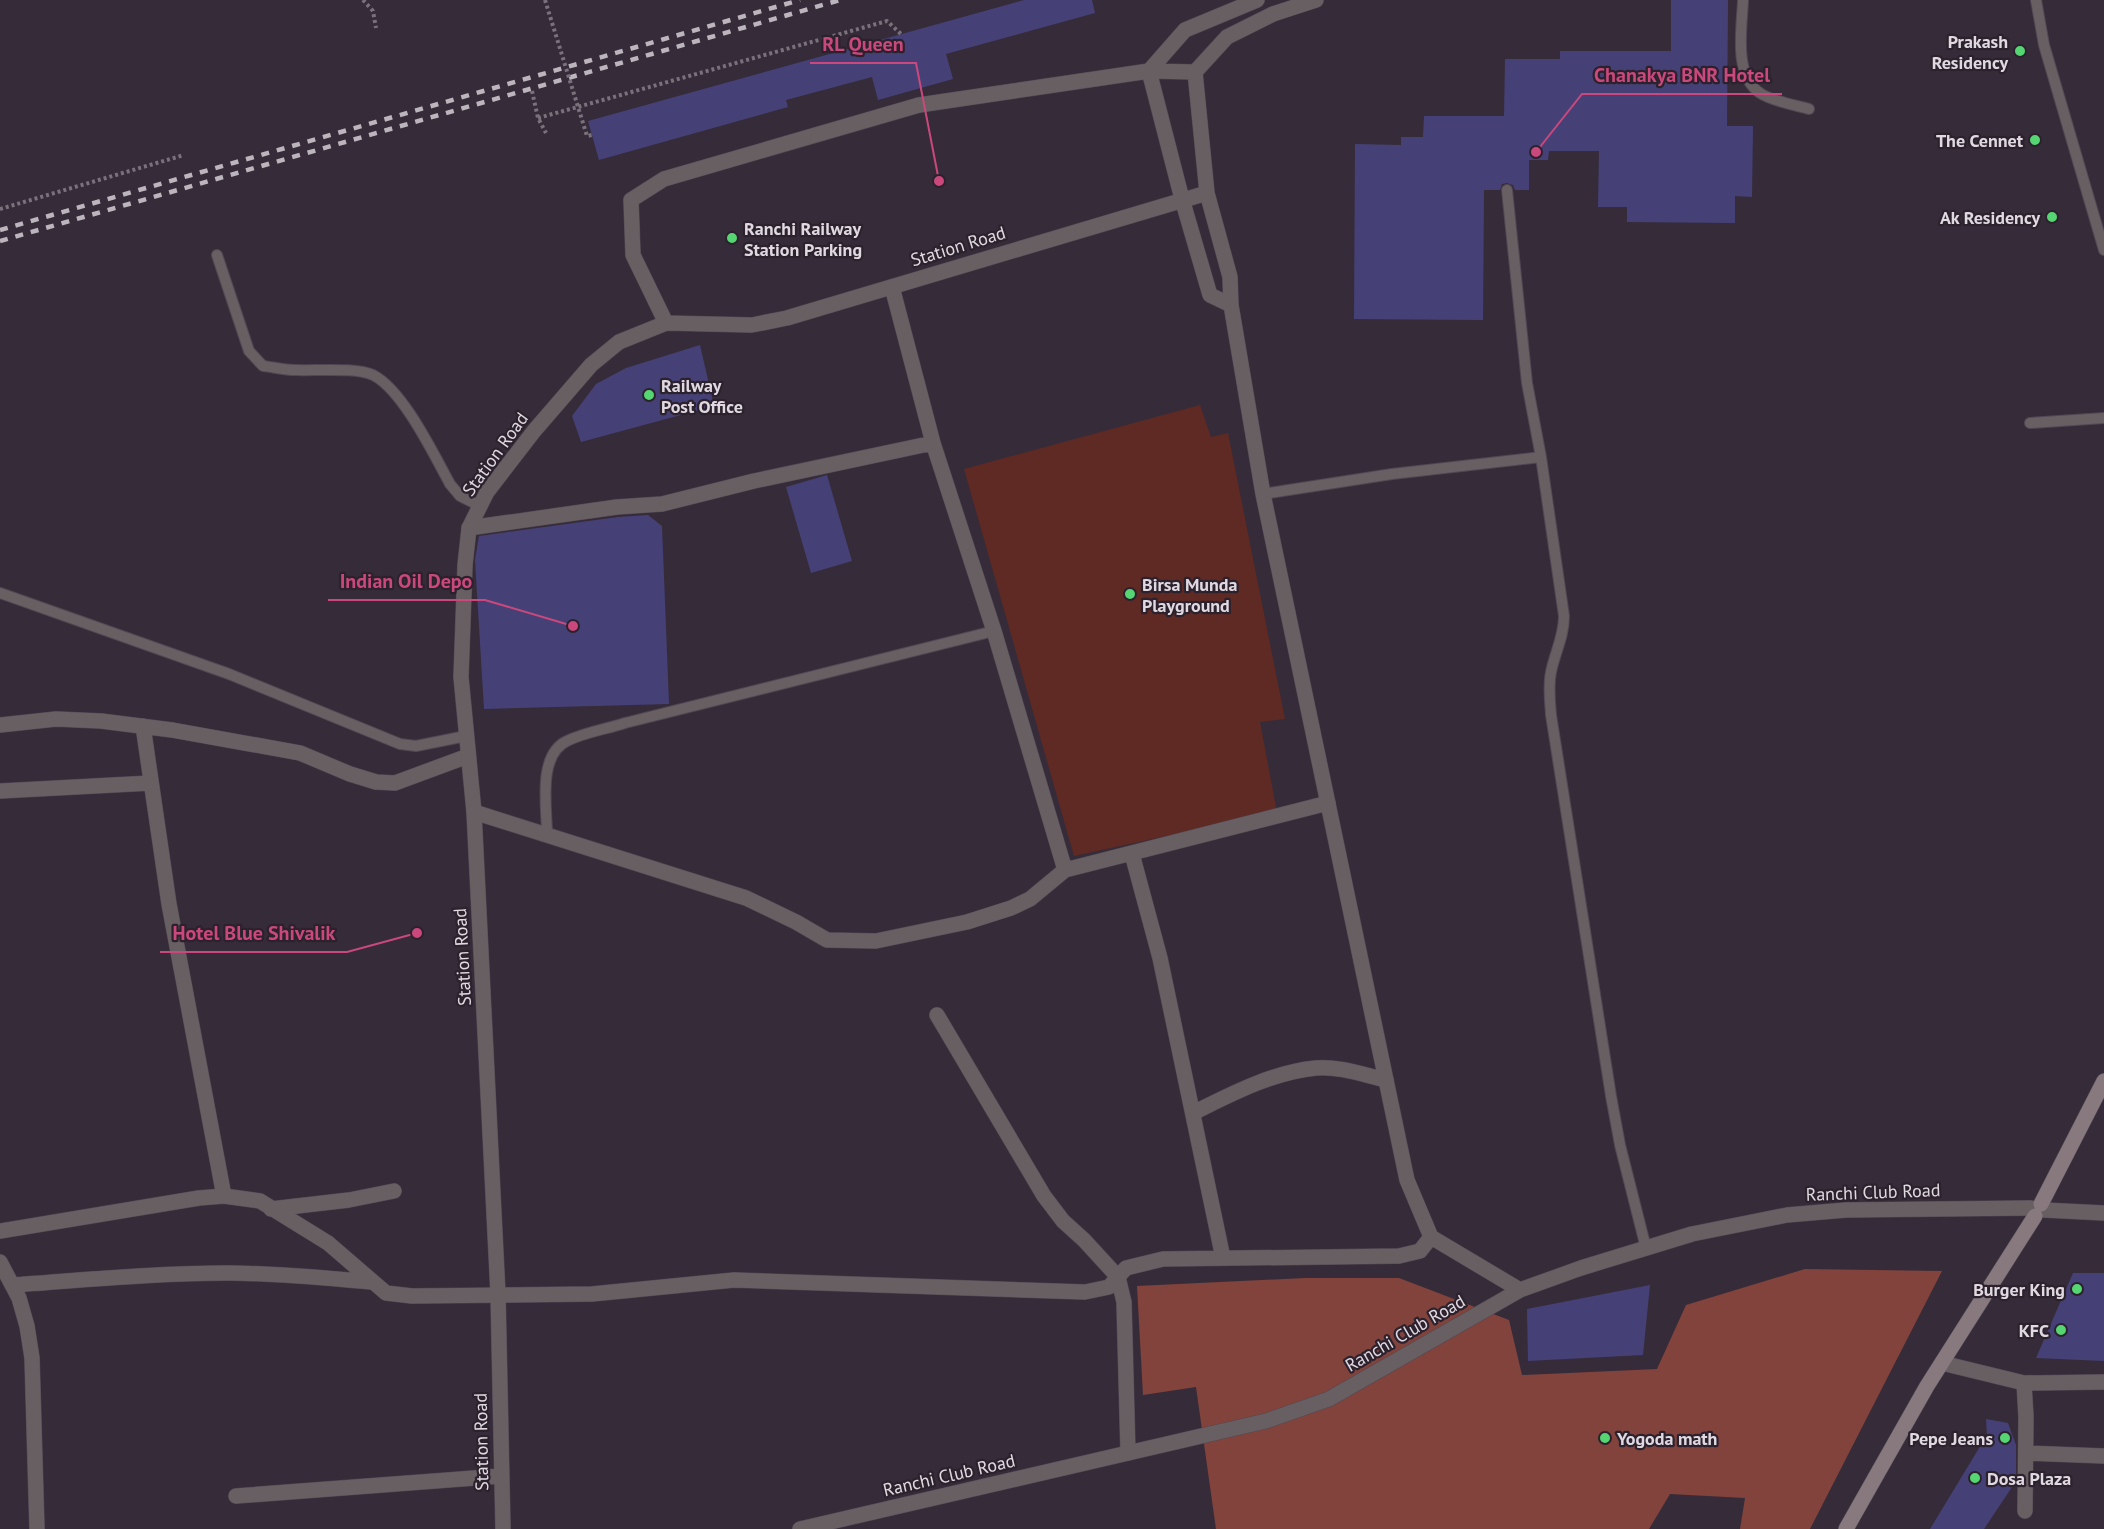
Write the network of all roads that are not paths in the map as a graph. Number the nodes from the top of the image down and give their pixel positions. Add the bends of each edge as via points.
1 (1257, 0) edge
2 (1316, 0) edge
3 (1743, 0) edge
4 (2036, 0) edge
5 (1149, 71) junction
6 (1195, 72) junction
7 (1809, 109) dead end
8 (1507, 190) dead end
9 (1207, 193) junction
10 (1182, 199) junction
11 (2104, 250) edge
12 (217, 255) dead end
13 (892, 287) junction
14 (1231, 305) junction
15 (666, 323) junction
16 (2104, 418) edge
17 (2030, 423) dead end
18 (933, 443) junction
19 (1541, 457) junction
20 (1263, 494) junction
21 (480, 506) junction
22 (469, 528) junction
23 (0, 593) edge
24 (994, 631) junction
25 (0, 725) edge
26 (143, 726) junction
27 (466, 736) junction
28 (468, 756) junction
29 (151, 783) junction
30 (0, 791) edge
31 (1328, 803) junction
32 (474, 812) junction
33 (547, 836) junction
34 (1132, 854) junction
35 (1065, 870) junction
36 (937, 1015) dead end
37 (1386, 1080) junction
38 (2104, 1081) edge
39 (1193, 1113) junction
40 (394, 1191) dead end
41 (224, 1196) junction
42 (271, 1209) junction
43 (2038, 1210) junction
44 (2104, 1213) edge
45 (0, 1231) edge
46 (1431, 1237) junction
47 (1646, 1248) junction
48 (1223, 1258) junction
49 (0, 1262) edge
50 (1118, 1277) junction
51 (371, 1282) junction
52 (12, 1285) junction
53 (1520, 1290) junction
54 (498, 1294) junction
55 (1942, 1363) junction
56 (2104, 1382) edge
57 (2024, 1383) junction
58 (1128, 1453) junction
59 (2026, 1453) junction
60 (2104, 1456) edge
61 (501, 1476) junction
62 (236, 1496) dead end
63 (2025, 1510) dead end
64 (37, 1529) edge
65 (502, 1529) edge
66 (800, 1529) edge
67 (1846, 1529) edge

1 - 5 street via 1185,30
2 - 6 street via 1273,14 1227,37
3 - 7 lane via 1742,57 1751,86 1762,95
4 - 11 lane via 2044,45
5 - 6 street
5 - 10 street
5 - 15 street via 919,105 664,179 632,200 633,255
6 - 9 street
8 - 19 lane via 1527,383
9 - 10 street, Station Road
9 - 14 street via 1230,277
10 - 13 street, Station Road
10 - 14 street via 1210,295
12 - 21 lane via 249,351 263,366 373,375 405,405 450,484 460,496
13 - 15 street, Station Road via 752,325
13 - 18 street
14 - 20 street
15 - 21 street, Station Road via 619,342 591,365 534,430
16 - 17 lane
18 - 22 street via 662,504
18 - 24 street
19 - 20 lane
19 - 47 lane via 1564,616 1564,631 1550,679 1551,715 1611,1096
20 - 31 street
21 - 22 street, Station Road
22 - 27 street, Station Road via 461,677
23 - 27 lane via 229,674 400,744 416,747
24 - 33 lane via 566,741 554,752 547,767
24 - 35 street
25 - 26 street via 56,719
26 - 28 street via 300,753 376,782 395,783
26 - 29 street
27 - 28 street, Station Road
28 - 32 street, Station Road
29 - 30 street
29 - 41 street via 169,904
31 - 34 street
31 - 37 street
32 - 33 street
32 - 54 street, Station Road
33 - 35 street via 746,898 828,940 854,942 909,935 1011,908 1037,895
34 - 35 street
34 - 39 street via 1160,958
36 - 50 street via 1044,1196
37 - 39 street via 1318,1068 1284,1074
37 - 46 street via 1407,1180
38 - 43 main road
39 - 48 street
40 - 42 street
41 - 42 street via 260,1201
41 - 45 street
42 - 51 street via 328,1243
43 - 44 street, Ranchi Club Road
43 - 47 street, Ranchi Club Road via 1846,1210 1787,1215 1692,1234
43 - 55 main road
46 - 48 street via 1420,1251 1399,1256
46 - 53 street
47 - 53 street, Ranchi Club Road
48 - 50 street via 1163,1258 1126,1268
49 - 52 street
50 - 54 street via 1109,1287 1085,1292 734,1281 592,1294
50 - 58 street via 1124,1302
51 - 52 street via 230,1273
51 - 54 street via 386,1293 412,1296
52 - 64 street via 27,1326 32,1358
53 - 58 street, Ranchi Club Road via 1329,1399 1266,1421
54 - 61 street, Station Road
55 - 57 street
55 - 67 main road
56 - 57 street
57 - 59 street
58 - 66 street, Ranchi Club Road
59 - 60 street
59 - 63 street
61 - 62 street
61 - 65 street, Station Road

